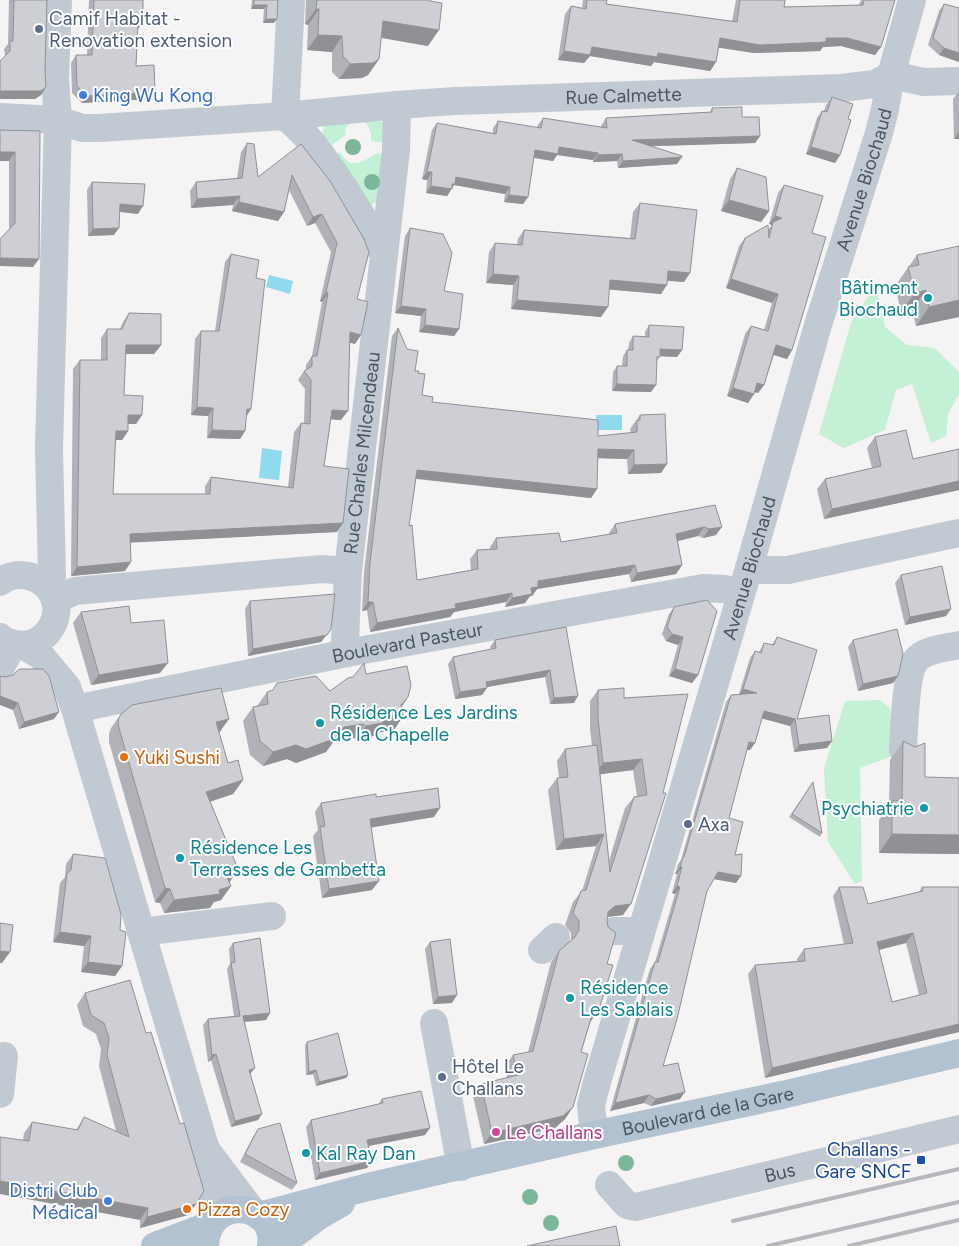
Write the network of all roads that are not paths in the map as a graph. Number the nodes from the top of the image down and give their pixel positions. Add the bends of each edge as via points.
1 (58, 0) edge
2 (291, 0) edge
3 (912, 0) edge
4 (890, 75) junction
5 (959, 81) edge
6 (398, 105) junction
7 (285, 116) junction
8 (0, 117) edge
9 (58, 120) junction
10 (384, 254) junction
11 (959, 533) edge
12 (749, 568) junction
13 (348, 571) junction
14 (0, 582) edge
15 (50, 593) junction
16 (740, 594) junction
17 (51, 628) junction
18 (11, 642) edge
19 (959, 645) edge
20 (347, 653) junction
21 (0, 669) edge
22 (71, 698) junction
23 (903, 750) edge
24 (272, 916) dead end
25 (614, 931) edge
26 (641, 931) junction
27 (141, 932) junction
28 (434, 1023) dead end
29 (959, 1053) edge
30 (4, 1056) dead end
31 (0, 1094) edge
32 (959, 1129) edge
33 (594, 1135) junction
34 (206, 1150) junction
35 (462, 1167) junction
36 (609, 1185) dead end
37 (368, 1187) junction
38 (256, 1214) junction
39 (210, 1230) edge
40 (155, 1246) edge
41 (271, 1246) edge
42 (278, 1246) edge

1 - 9 street via 55,78
2 - 7 street
3 - 4 street, Avenue Biochaud
4 - 5 street via 924,82
4 - 6 street, Rue Calmette via 875,84 841,88
4 - 12 street, Avenue Biochaud via 879,132 818,325
6 - 7 street, Rue Calmette
6 - 10 street, Rue Charles Milcendeau
7 - 9 street via 99,128 82,128
7 - 10 street via 324,159
8 - 9 street
9 - 15 street via 49,448
10 - 13 street, Rue Charles Milcendeau
11 - 12 street via 788,570
12 - 16 street, Avenue Biochaud
13 - 15 street via 322,569
13 - 20 street, Rue Charles Milcendeau
14 - 15 street via 25,575 36,578
15 - 17 street via 56,617
16 - 20 street, Boulevard Pasteur via 725,589 703,588
16 - 26 street, Avenue Biochaud
17 - 18 street via 34,643
17 - 22 street via 69,670
18 - 21 street
18 - 22 street via 41,656
19 - 23 street via 917,658 905,707
20 - 22 street, Boulevard Pasteur
22 - 27 street
24 - 27 street
25 - 26 street
26 - 33 street, Avenue Biochaud via 591,1106
27 - 34 street
28 - 35 street
29 - 33 main road, Boulevard de la Gare
30 - 31 street
32 - 36 street, Bus via 636,1207 627,1205
33 - 35 main road, Boulevard de la Gare
34 - 38 street
34 - 39 street
35 - 37 main road, Boulevard de la Gare
37 - 38 main road, Boulevard de la Gare
37 - 42 main road, Boulevard de la Gare via 320,1215
38 - 39 main road, Boulevard de la Gare via 243,1209 223,1212
38 - 41 main road via 271,1232
39 - 40 main road, Boulevard de la Gare

